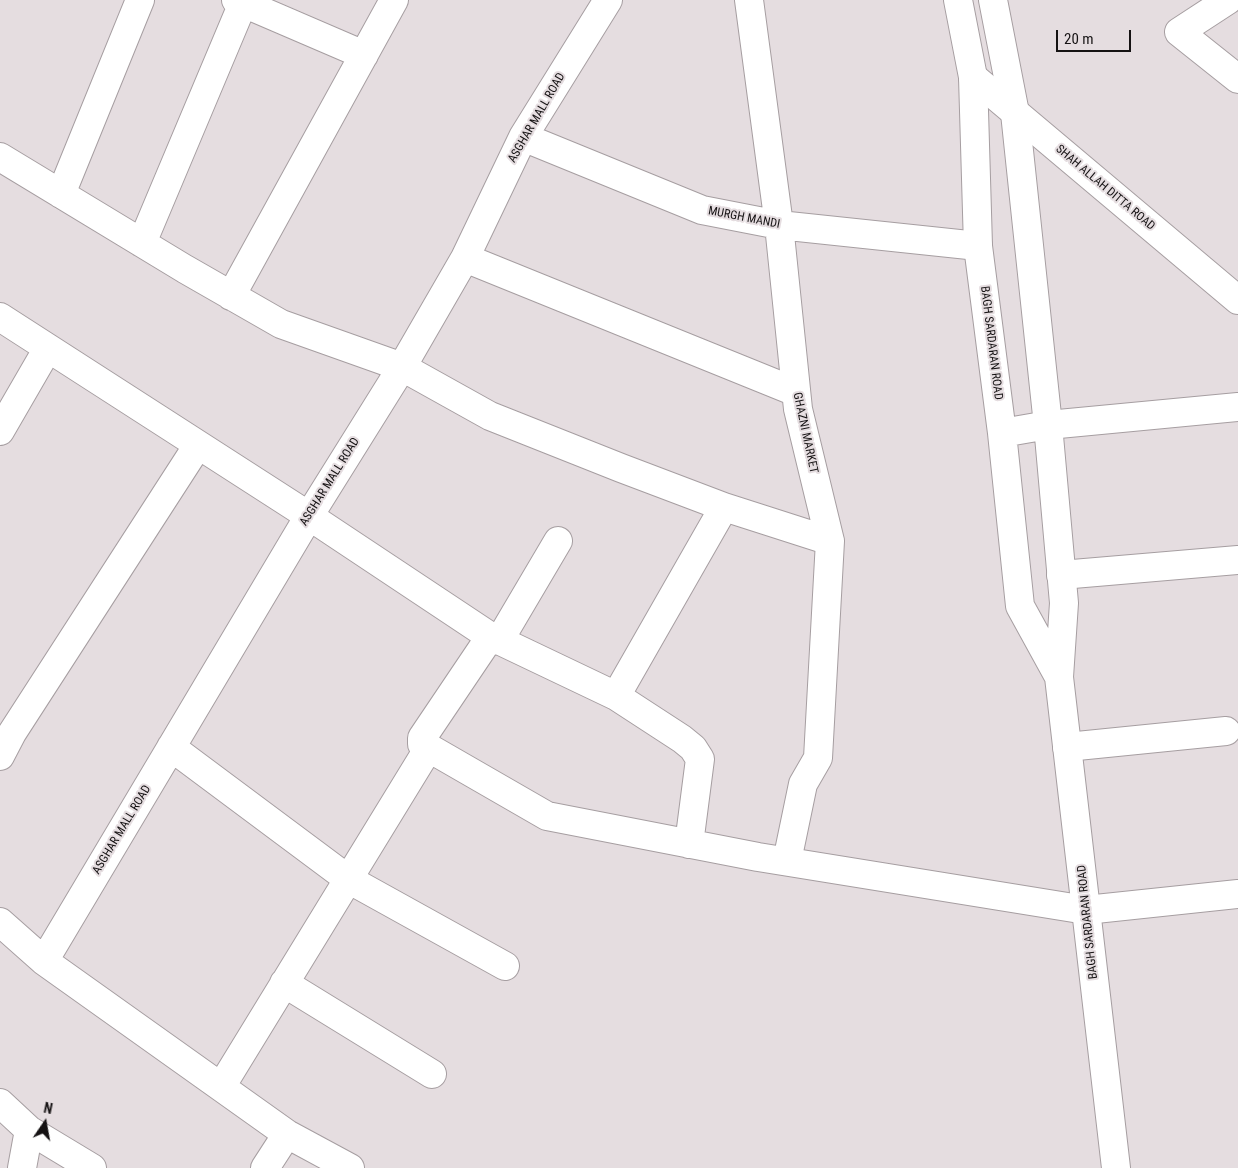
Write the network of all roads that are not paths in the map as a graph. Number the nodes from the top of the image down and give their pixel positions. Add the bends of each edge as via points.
1 (140, 0) edge
2 (394, 0) edge
3 (608, 0) edge
4 (749, 0) edge
5 (958, 0) edge
6 (993, 0) edge
7 (1228, 0) edge
8 (239, 2) edge
9 (364, 55) junction
10 (973, 77) junction
11 (1238, 79) edge
12 (1015, 113) junction
13 (523, 137) junction
14 (0, 158) edge
15 (61, 194) junction
16 (779, 225) junction
17 (142, 243) junction
18 (978, 246) junction
19 (465, 258) junction
20 (230, 296) junction
21 (1238, 300) edge
22 (0, 317) edge
23 (48, 348) junction
24 (402, 367) junction
25 (796, 392) junction
26 (1238, 407) edge
27 (1048, 426) junction
28 (0, 431) edge
29 (1002, 433) junction
30 (198, 445) junction
31 (724, 507) junction
32 (309, 516) junction
33 (558, 541) dead end
34 (830, 541) junction
35 (1238, 560) edge
36 (1061, 575) junction
37 (493, 638) junction
38 (1059, 677) junction
39 (616, 696) junction
40 (1226, 731) dead end
41 (4, 737) edge
42 (171, 748) junction
43 (1068, 748) junction
44 (428, 749) junction
45 (689, 844) junction
46 (787, 861) junction
47 (348, 879) junction
48 (1238, 894) edge
49 (1086, 910) junction
50 (4, 935) edge
51 (44, 961) junction
52 (505, 966) dead end
53 (284, 983) junction
54 (432, 1074) dead end
55 (221, 1087) junction
56 (0, 1103) edge
57 (29, 1130) junction
58 (287, 1134) junction
59 (22, 1168) edge
60 (92, 1168) edge
61 (264, 1168) edge
62 (350, 1168) edge
63 (1116, 1168) edge

1 - 15 street
2 - 9 street
3 - 13 street, ASGHAR MALL ROAD
4 - 16 street, GHAZNI MARKET
5 - 10 street, BAGH SARDARAN ROAD
6 - 12 street, BAGH SARDARAN ROAD
7 - 11 street via 1179,32
8 - 9 street
8 - 17 street
9 - 20 street
10 - 12 street, SHAH ALLAH DITTA ROAD
10 - 18 street, BAGH SARDARAN ROAD
12 - 21 street, SHAH ALLAH DITTA ROAD
12 - 27 street, BAGH SARDARAN ROAD
13 - 16 street, MURGH MANDI via 702,210
13 - 19 street, ASGHAR MALL ROAD
14 - 15 street
15 - 17 street
16 - 18 street, MURGH MANDI
16 - 25 street, GHAZNI MARKET
17 - 20 street
18 - 29 street, BAGH SARDARAN ROAD
19 - 24 street, ASGHAR MALL ROAD
19 - 25 street
20 - 24 street via 280,324
22 - 23 street
23 - 28 street
23 - 30 street
24 - 31 street via 490,416
24 - 32 street, ASGHAR MALL ROAD
25 - 34 street, GHAZNI MARKET
26 - 27 street
27 - 29 street
27 - 36 street, BAGH SARDARAN ROAD
29 - 38 street, BAGH SARDARAN ROAD via 1020,606
30 - 32 street
30 - 41 street
31 - 34 street
31 - 39 street
32 - 37 street
32 - 42 street, ASGHAR MALL ROAD
33 - 37 street
34 - 46 street, GHAZNI MARKET via 818,758 803,784
35 - 36 street
36 - 38 street, BAGH SARDARAN ROAD via 1064,603
37 - 39 street
37 - 44 street via 488,640 422,738 422,744
38 - 43 street, BAGH SARDARAN ROAD
39 - 45 street via 682,739 700,759
40 - 43 street
42 - 47 street
42 - 51 street, ASGHAR MALL ROAD
43 - 49 street, BAGH SARDARAN ROAD
44 - 45 street via 547,816
44 - 47 street
45 - 46 street
46 - 49 street
47 - 52 street
47 - 53 street
48 - 49 street
49 - 63 street, BAGH SARDARAN ROAD
50 - 51 street
51 - 55 street
53 - 54 street
53 - 55 street
55 - 58 street
56 - 57 street
57 - 59 street
57 - 60 street
58 - 61 street
58 - 62 street

